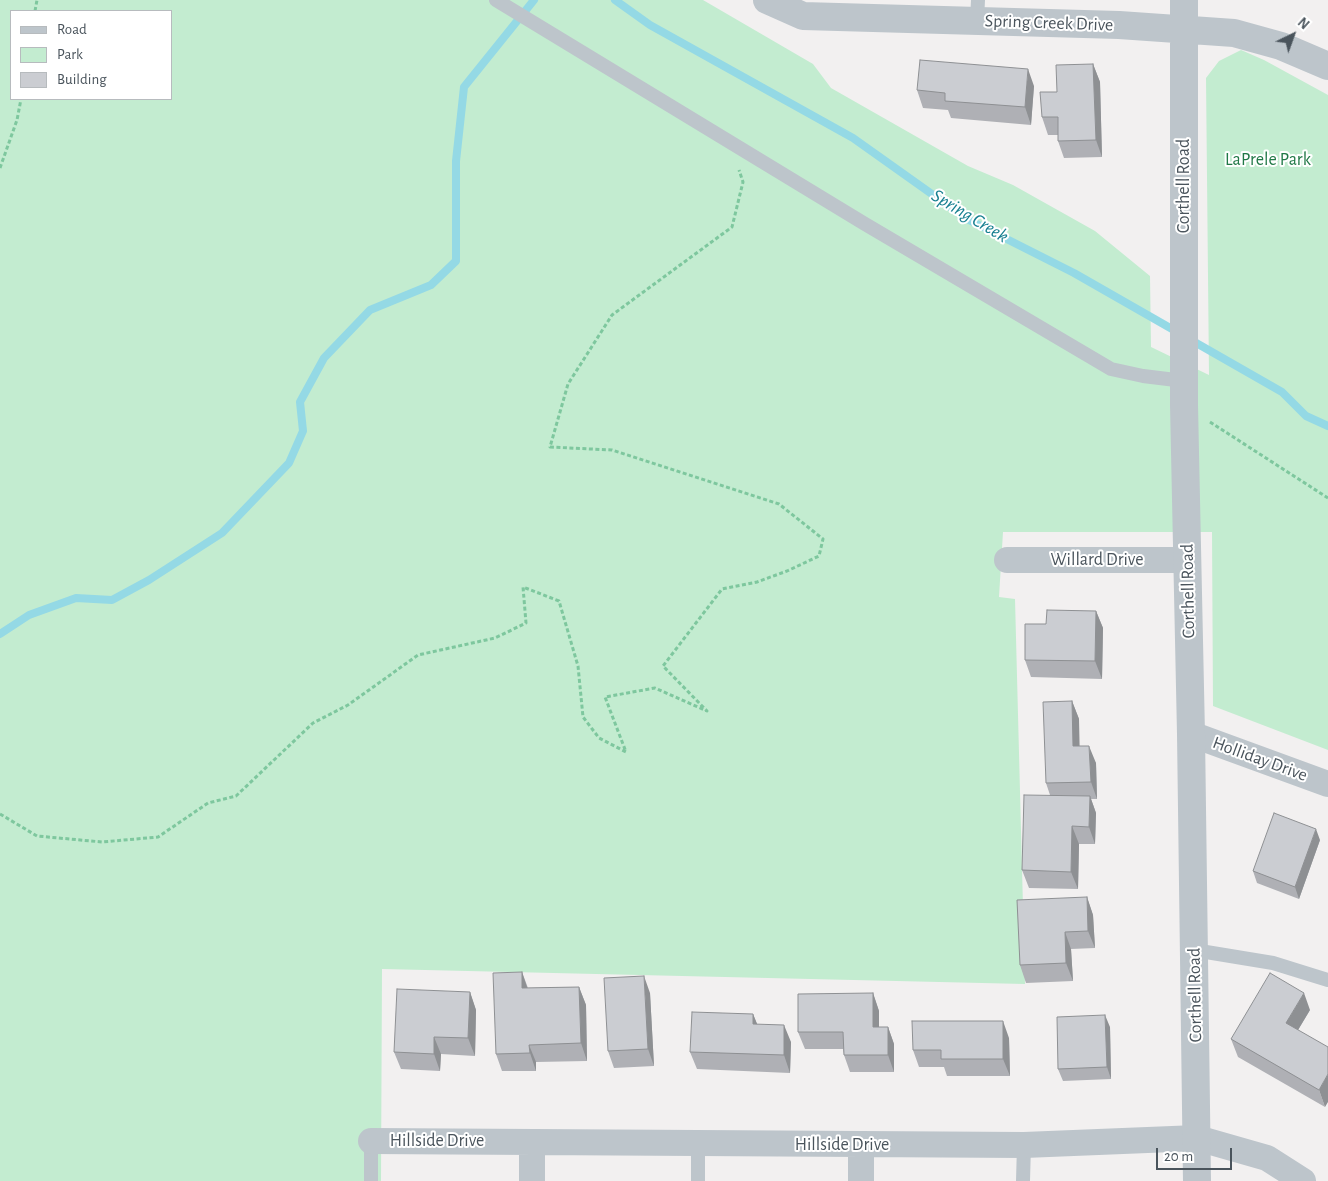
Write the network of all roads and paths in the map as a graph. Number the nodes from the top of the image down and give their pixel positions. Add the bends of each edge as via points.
1 (496, 0) edge
2 (767, 0) edge
3 (1184, 0) edge
4 (803, 8) edge
5 (978, 10) edge
6 (1184, 30) junction
7 (1328, 66) edge
8 (20, 100) edge
9 (732, 143) junction
10 (0, 168) edge
11 (1184, 393) junction
12 (1328, 498) edge
13 (1007, 560) dead end
14 (1188, 560) junction
15 (1191, 734) junction
16 (1328, 784) edge
17 (0, 814) edge
18 (1194, 950) junction
19 (1328, 980) edge
20 (1197, 1138) junction
21 (371, 1141) joint
22 (532, 1142) junction
23 (698, 1144) junction
24 (861, 1145) junction
25 (1024, 1145) junction
26 (371, 1181) edge
27 (532, 1181) edge
28 (698, 1181) edge
29 (861, 1181) edge
30 (1023, 1181) edge
31 (1197, 1181) edge
32 (1303, 1181) edge

1 - 9 lane
2 - 4 street, Spring Creek Drive
3 - 6 street, Corthell Road
4 - 5 street, Spring Creek Drive
5 - 6 street, Spring Creek Drive
6 - 7 street, Spring Creek Drive via 1234,33 1281,46
6 - 11 street, Corthell Road
8 - 10 path via 17,120
9 - 11 lane via 1111,369 1143,376
9 - 17 path via 743,182 732,227 612,314 568,384 550,447 612,450 779,504 823,539 819,556 757,582 722,589 663,666 707,711 655,688 605,697 626,752 599,738 583,716 578,666 558,601 523,587 526,624 495,638 418,655 348,705 313,723 236,796 208,803 158,837 102,842 37,836
11 - 12 path
11 - 14 street, Corthell Road
13 - 14 street, Willard Drive
14 - 15 street, Corthell Road
15 - 16 street, Holliday Drive
15 - 18 street, Corthell Road
18 - 19 lane via 1273,963
18 - 20 street, Corthell Road
20 - 25 street, Hillside Drive
20 - 31 street, Corthell Road
20 - 32 street, Hillside Drive via 1267,1158
21 - 22 street, Hillside Drive
21 - 26 lane
22 - 23 street, Hillside Drive
22 - 27 street
23 - 24 street, Hillside Drive
23 - 28 lane
24 - 25 street, Hillside Drive
24 - 29 street
25 - 30 lane

